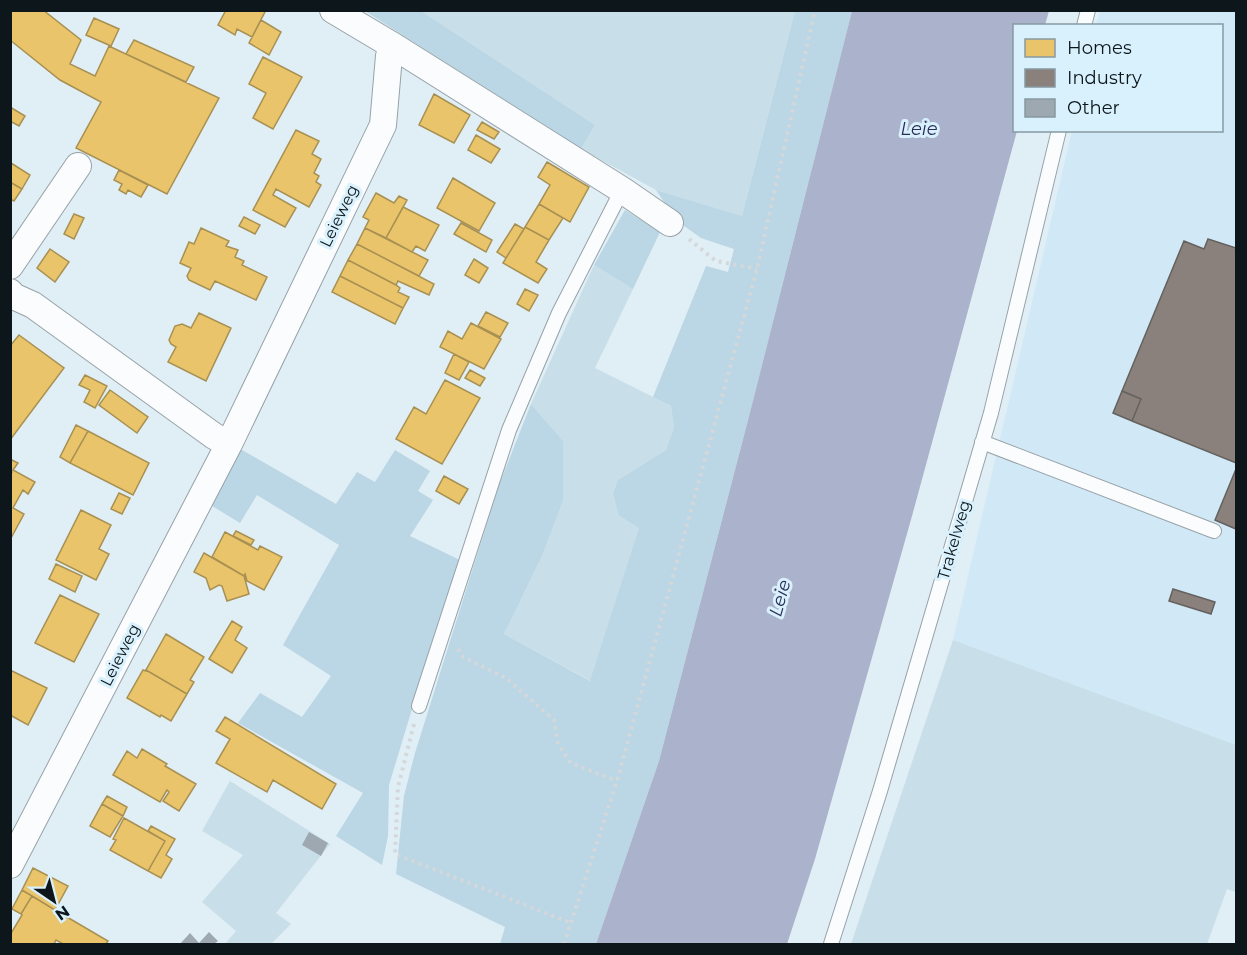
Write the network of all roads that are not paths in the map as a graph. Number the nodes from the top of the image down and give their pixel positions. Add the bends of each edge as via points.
1 (333, 10) edge
2 (394, 47) junction
3 (1059, 132) edge
4 (78, 166) dead end
5 (622, 190) junction
6 (670, 223) road end
7 (10, 266) edge
8 (11, 295) edge
9 (982, 442) junction
10 (229, 444) junction
11 (1214, 531) dead end
12 (419, 706) road end
13 (10, 865) edge
14 (831, 945) edge

1 - 2 street
2 - 5 street
2 - 10 street, Leieweg via 389,56 383,125
3 - 9 lane, Trakelweg
4 - 7 street
5 - 6 street
5 - 12 lane via 559,313 509,430
8 - 10 street via 33,305
9 - 11 lane
9 - 14 lane, Trakelweg
10 - 13 street, Leieweg

